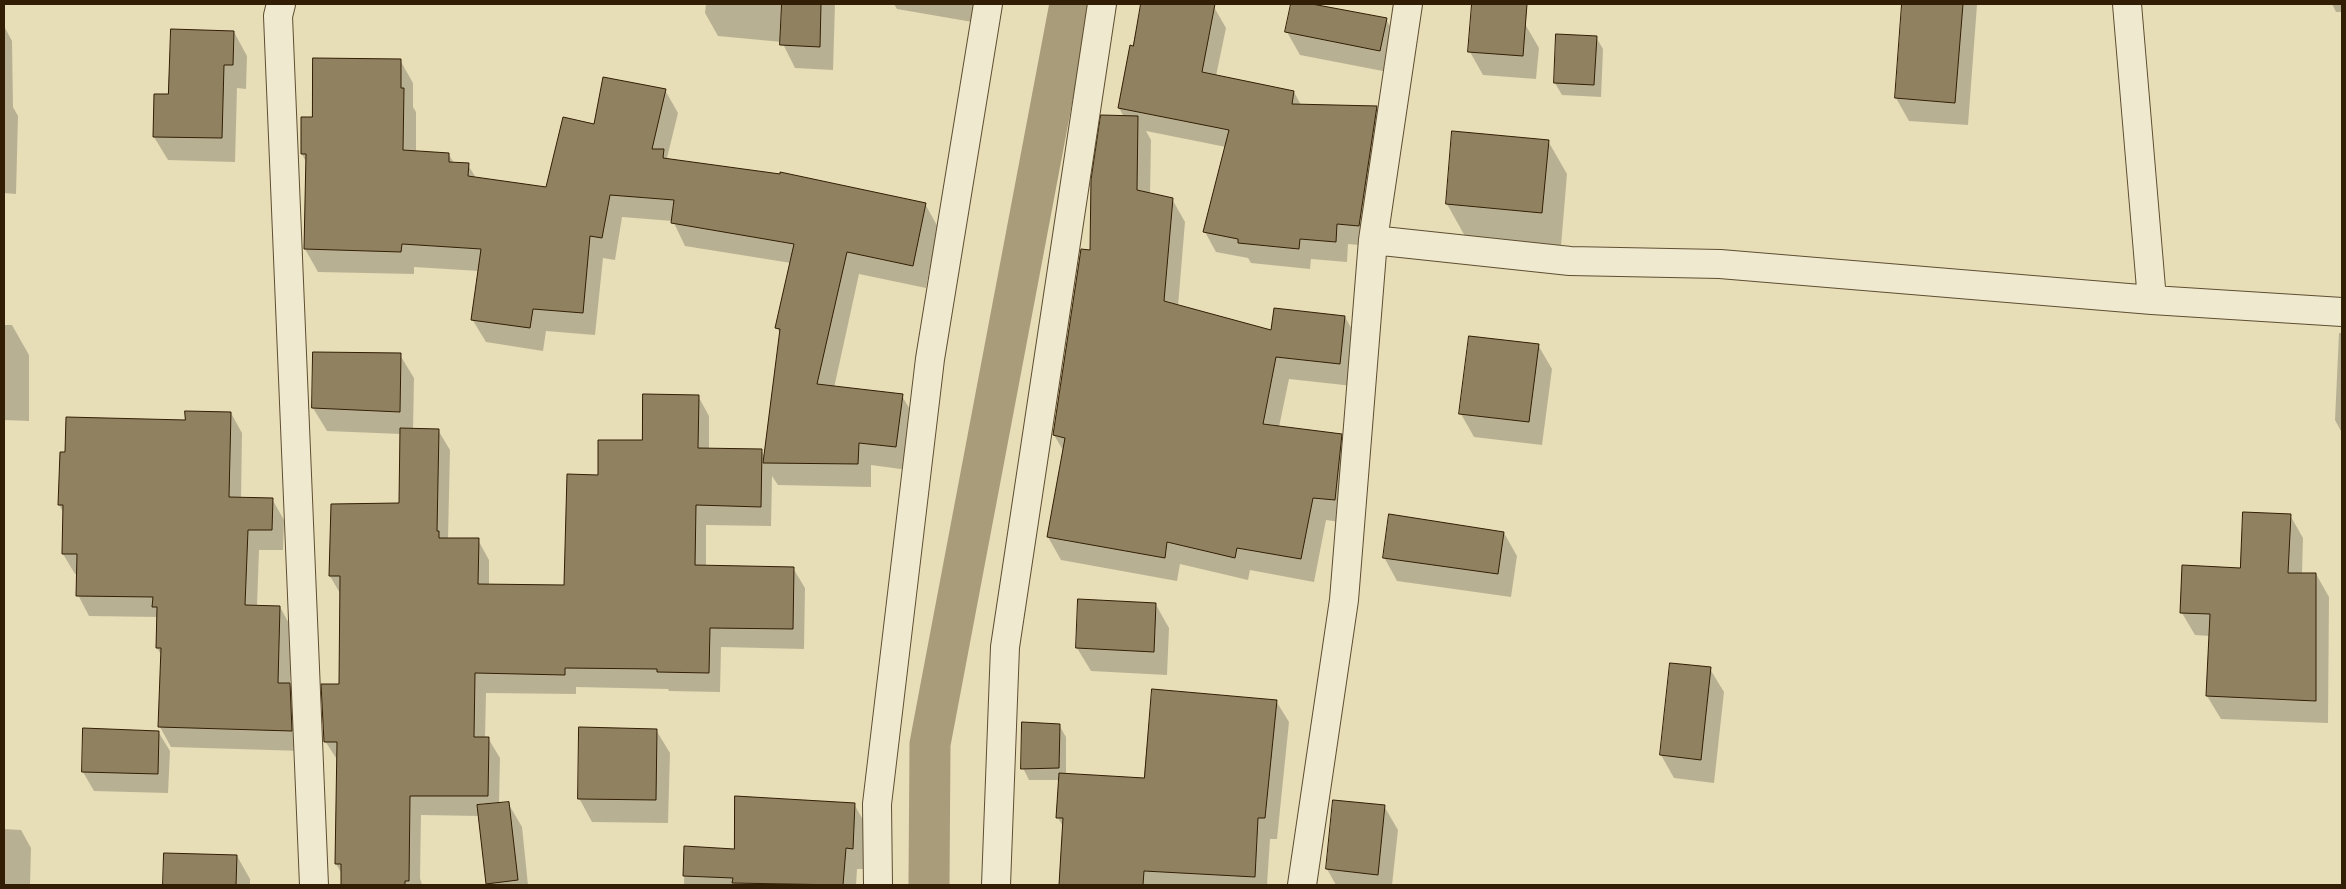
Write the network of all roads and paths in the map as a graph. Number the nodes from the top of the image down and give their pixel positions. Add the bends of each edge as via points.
1 (281, 4) edge
2 (988, 4) edge
3 (1102, 4) edge
4 (1408, 4) edge
5 (2126, 4) edge
6 (1373, 240) junction
7 (2152, 300) junction
8 (2342, 312) edge
9 (314, 885) edge
10 (878, 885) edge
11 (996, 885) edge
12 (1302, 885) edge

1 - 9 street via 278,16
2 - 10 street via 930,359 877,804
3 - 11 street via 1005,647
4 - 6 street
5 - 7 street
6 - 7 street via 1570,261 1720,264
6 - 12 street via 1344,600
7 - 8 street

